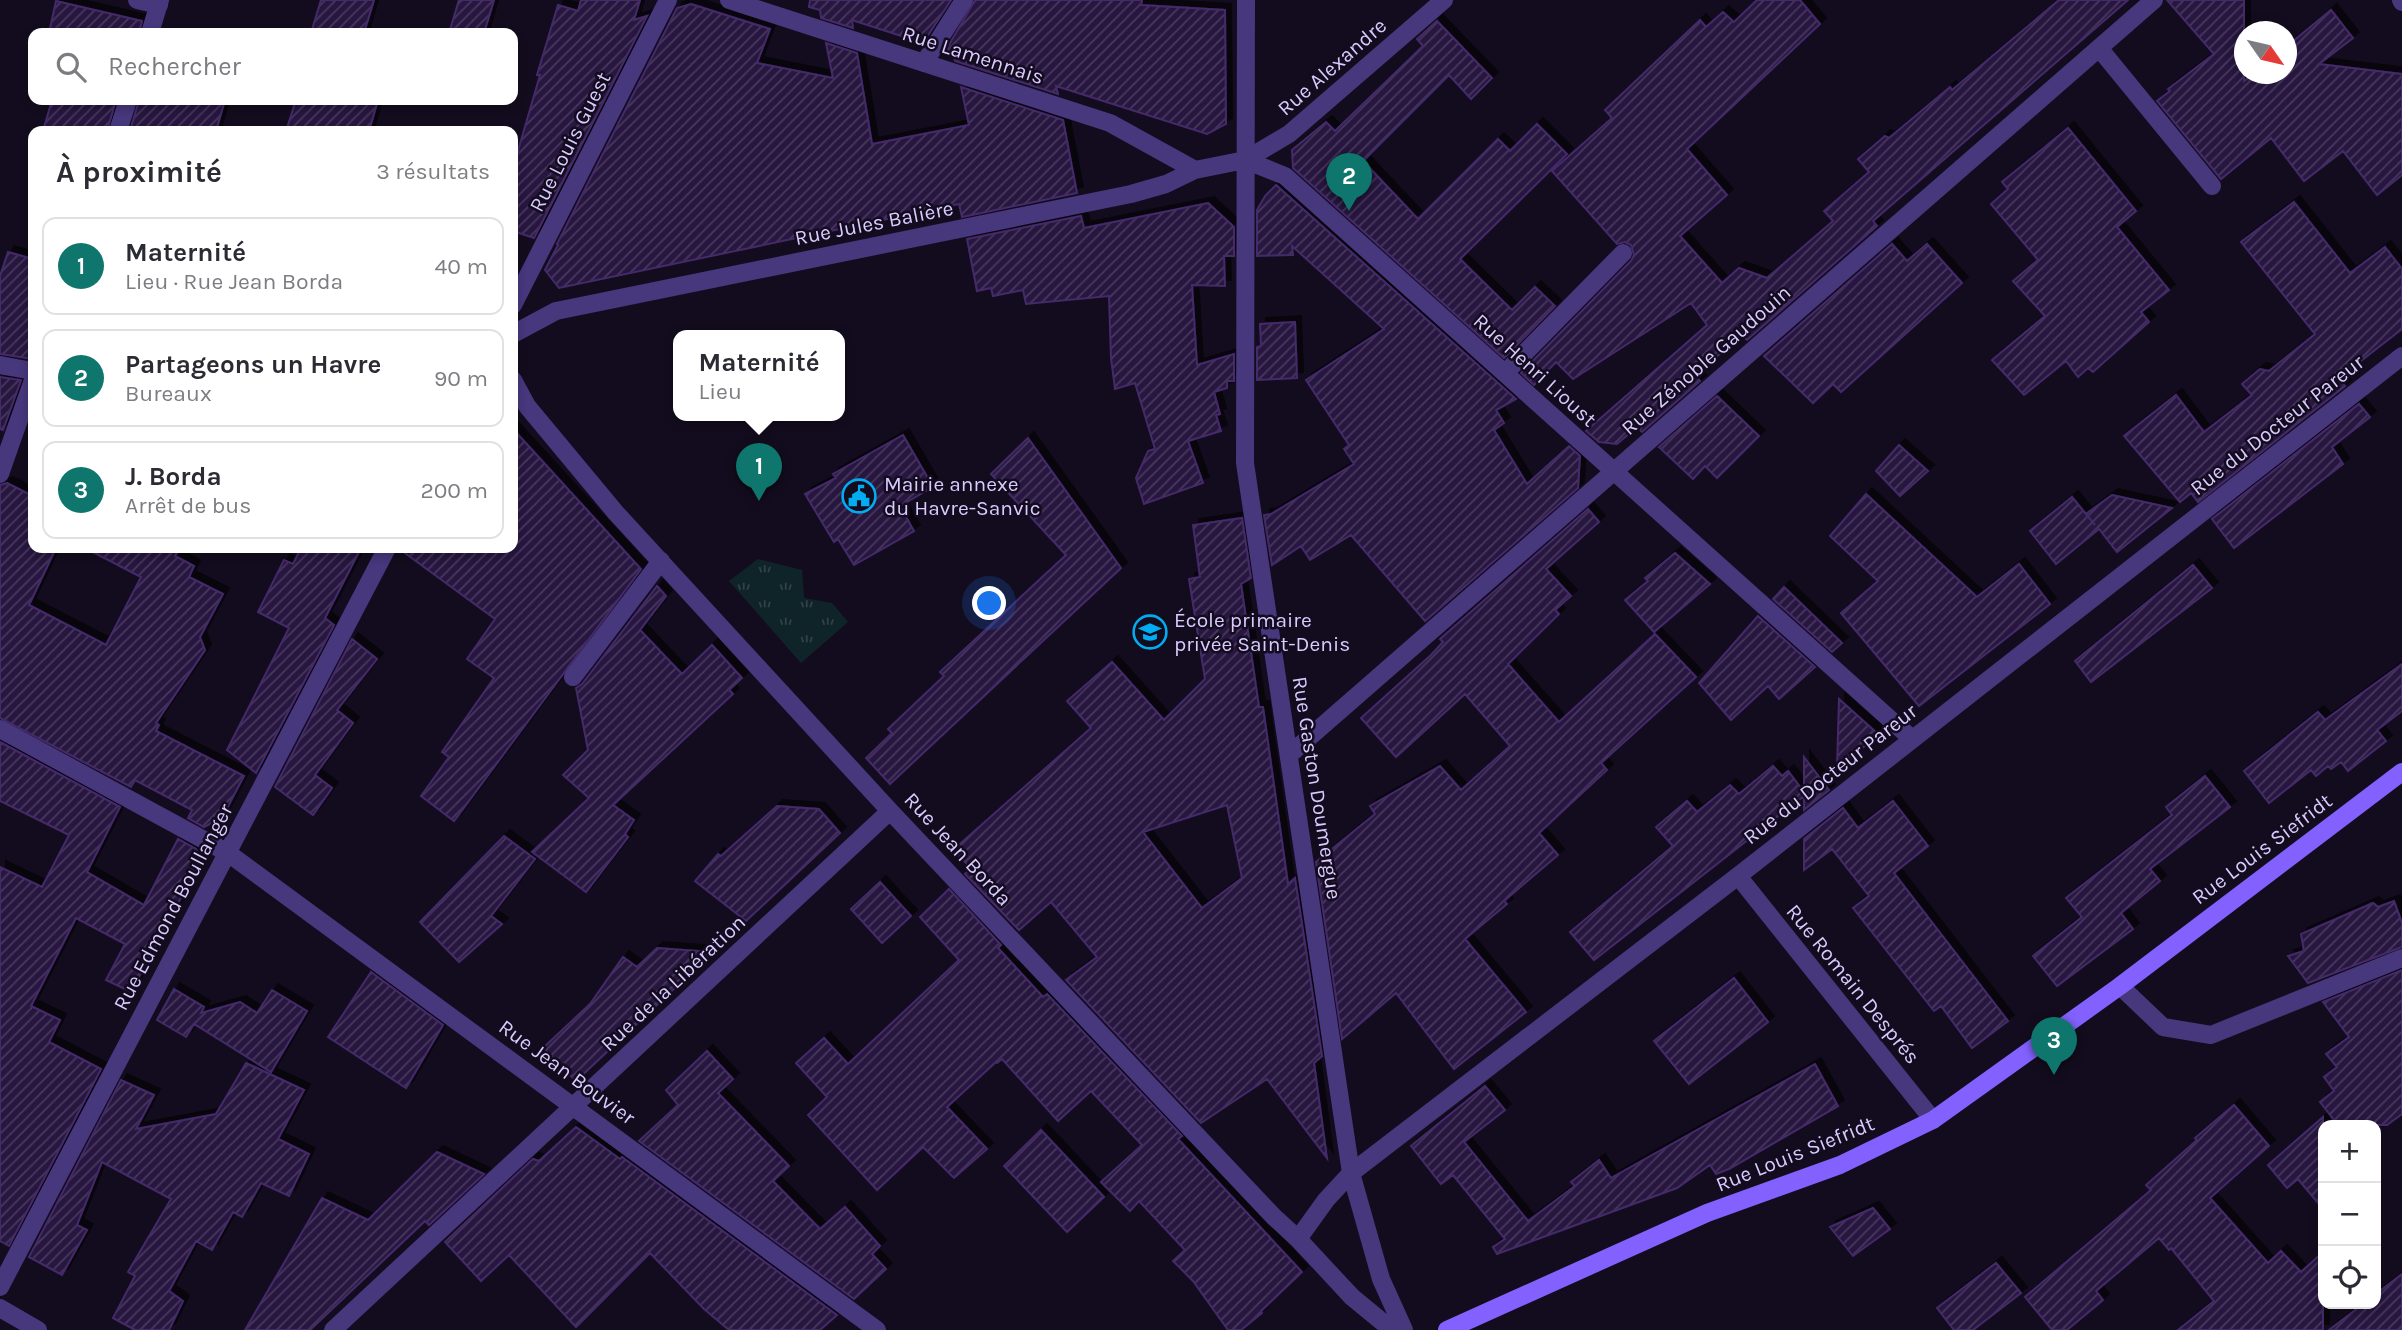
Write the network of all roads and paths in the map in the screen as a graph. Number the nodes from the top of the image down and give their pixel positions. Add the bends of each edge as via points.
1 (137, 0) edge
2 (668, 0) edge
3 (729, 0) edge
4 (964, 0) edge
5 (1246, 0) edge
6 (1444, 0) edge
7 (2154, 0) edge
8 (159, 3) edge
9 (152, 28) edge
10 (2099, 48) junction
11 (924, 63) junction
12 (126, 105) edge
13 (120, 126) edge
14 (1245, 160) junction
15 (1195, 170) junction
16 (2212, 186) dead end
17 (1623, 253) dead end
18 (518, 295) edge
19 (518, 331) edge
20 (2402, 356) edge
21 (0, 365) edge
22 (28, 370) edge
23 (1505, 373) junction
24 (518, 389) edge
25 (28, 394) edge
26 (1614, 471) junction
27 (0, 474) edge
28 (384, 553) edge
29 (661, 561) junction
30 (573, 677) dead end
31 (0, 729) edge
32 (1911, 738) junction
33 (1289, 755) junction
34 (2402, 772) edge
35 (890, 811) junction
36 (228, 853) junction
37 (1738, 876) junction
38 (2402, 958) edge
39 (2120, 986) junction
40 (574, 1105) junction
41 (1933, 1120) junction
42 (1352, 1173) junction
43 (1298, 1239) junction
44 (0, 1287) edge
45 (0, 1308) edge
46 (38, 1330) edge
47 (333, 1330) edge
48 (877, 1330) edge
49 (1392, 1330) edge
50 (1404, 1330) edge
51 (1447, 1330) edge

1 - 8 street
2 - 18 street, Rue Louis Guest
3 - 11 street, Rue Lamennais
4 - 11 street
5 - 14 street, Rue Gaston Doumergue
6 - 14 street, Rue Alexandre via 1289,134
7 - 10 street, Rue Zénoble Gaudouin
8 - 9 street
10 - 16 street
10 - 26 street, Rue Zénoble Gaudouin
11 - 15 street, Rue Lamennais via 1110,123
12 - 13 street
14 - 15 street, Rue Jules Balière
14 - 23 street, Rue Henri Lioust via 1285,176
14 - 33 street, Rue Gaston Doumergue via 1245,463
15 - 19 street, Rue Jules Balière via 1131,194 556,311
17 - 23 street
20 - 32 street, Rue du Docteur Pareur
21 - 22 street
23 - 26 street, Rue Henri Lioust
24 - 29 street, Rue Jean Borda via 616,513
25 - 27 street
26 - 32 street, Rue Henri Lioust
26 - 33 street, Rue Zénoble Gaudouin
28 - 36 street, Rue Edmond Boullanger
29 - 30 street
29 - 35 street, Rue Jean Borda
31 - 36 street, Rue Jean Bouvier
32 - 37 street, Rue du Docteur Pareur
33 - 42 street, Rue Gaston Doumergue
34 - 39 street, Rue Louis Siefridt
35 - 40 street, Rue de la Libération
35 - 43 street, Rue Jean Borda
36 - 40 street, Rue Jean Bouvier
36 - 44 street, Rue Edmond Boullanger
37 - 41 street, Rue Romain Després
37 - 42 street, Rue du Docteur Pareur
38 - 39 street via 2211,1035 2163,1027
39 - 41 street, Rue Louis Siefridt
40 - 47 street, Rue de la Libération
40 - 48 street, Rue Jean Bouvier
41 - 51 street, Rue Louis Siefridt via 1840,1165 1707,1213
42 - 43 street, Rue du Docteur Pareur
42 - 50 street, Rue Gaston Doumergue via 1381,1279
43 - 49 street, Rue Jean Borda via 1352,1297
45 - 46 street

